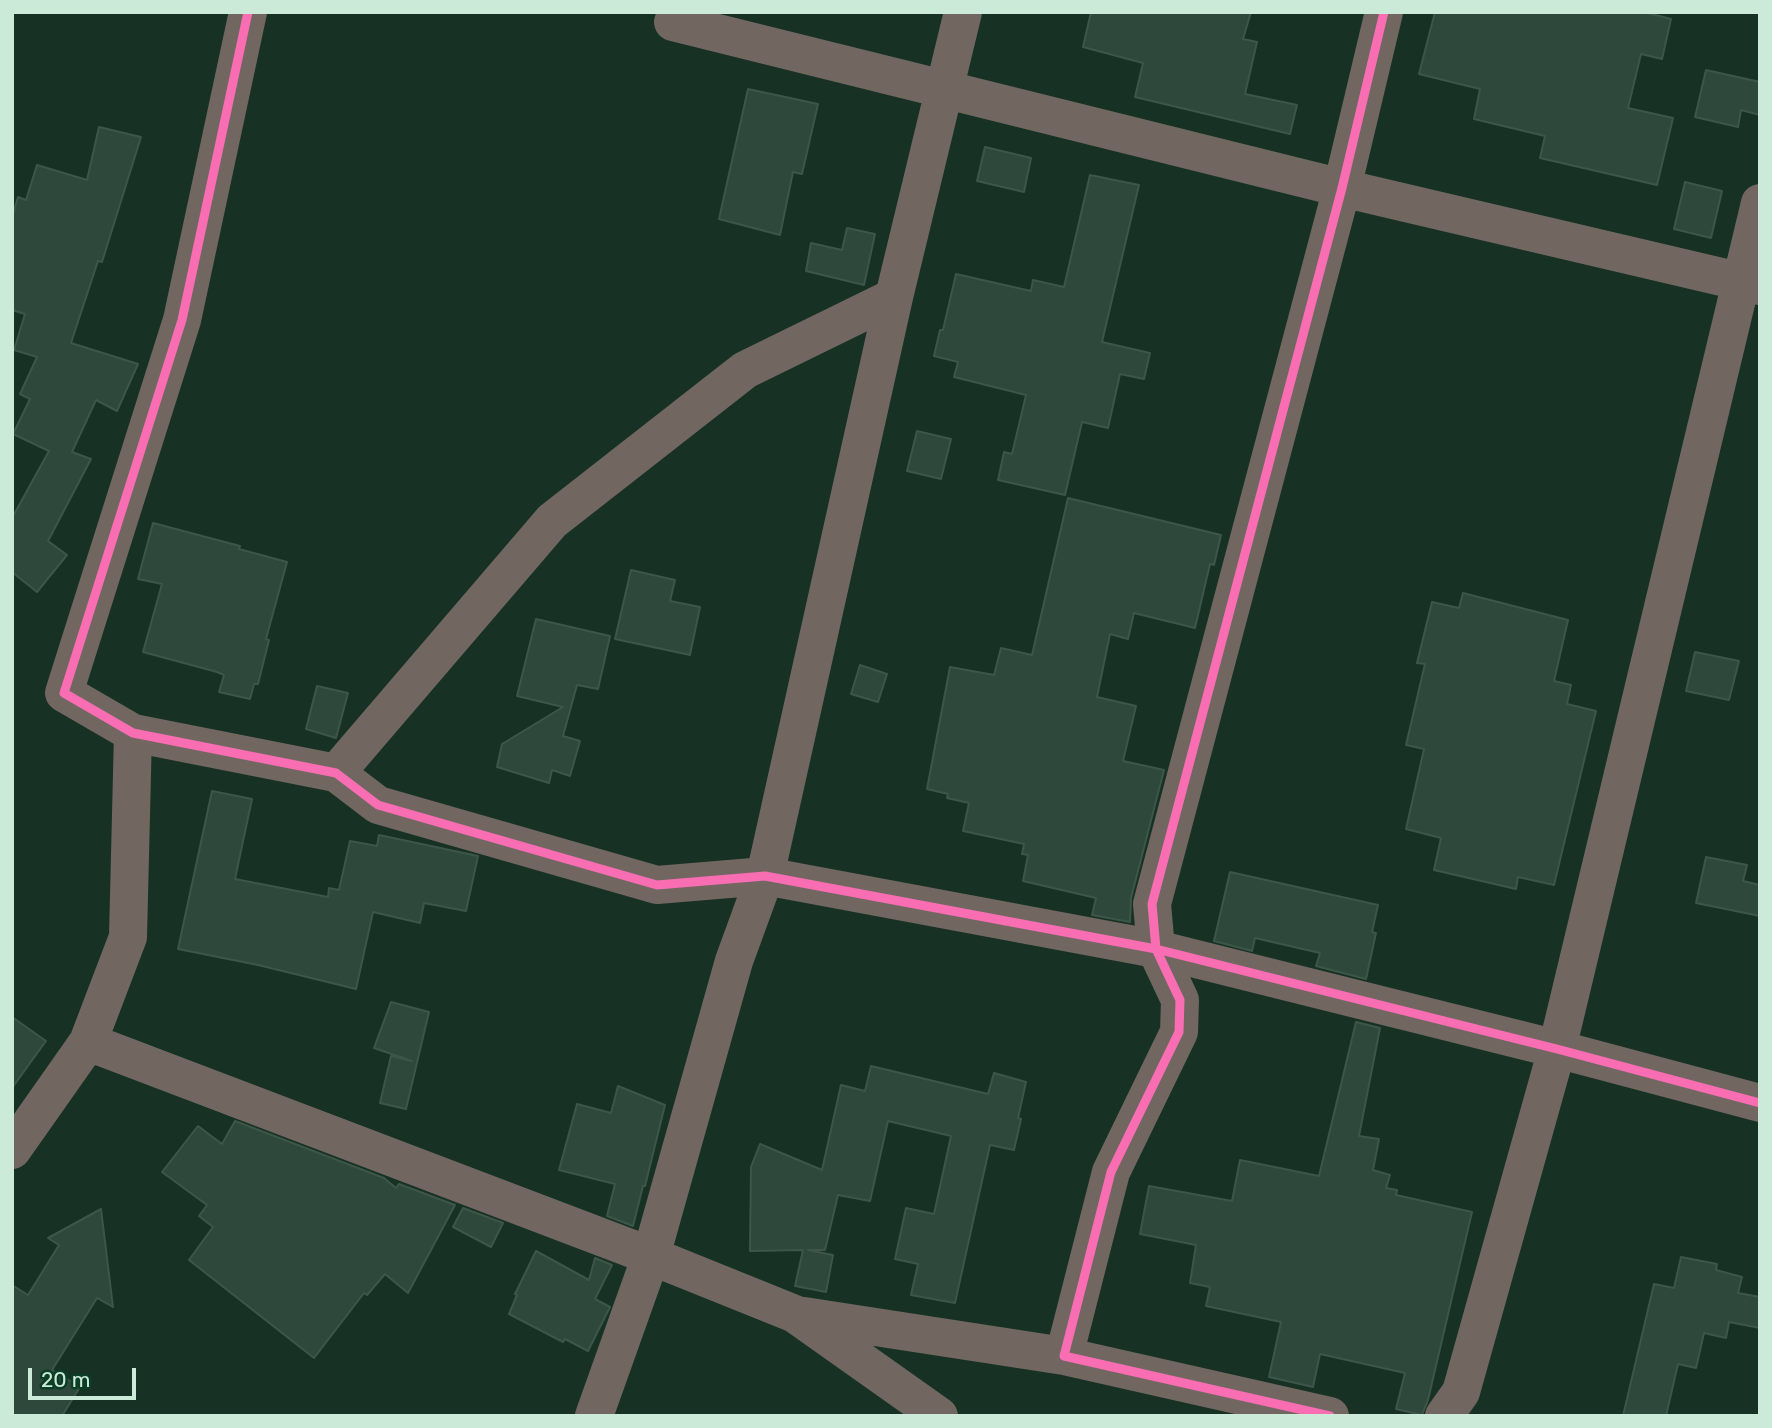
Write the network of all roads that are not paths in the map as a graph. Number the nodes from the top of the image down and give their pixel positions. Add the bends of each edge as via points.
1 (248, 12) edge
2 (963, 12) edge
3 (1384, 12) edge
4 (673, 22) dead end
5 (946, 88) junction
6 (1342, 188) junction
7 (1760, 203) edge
8 (1750, 284) edge
9 (894, 298) junction
10 (133, 733) junction
11 (336, 774) junction
12 (765, 876) junction
13 (1156, 949) junction
14 (88, 1042) junction
15 (1557, 1049) junction
16 (1760, 1103) edge
17 (12, 1150) edge
18 (651, 1256) junction
19 (794, 1314) junction
20 (1065, 1356) junction
21 (594, 1416) edge
22 (939, 1416) edge
23 (1330, 1416) edge
24 (1444, 1416) edge

1 - 10 street via 183,320 64,693
2 - 5 street
3 - 6 street
4 - 5 street
5 - 6 street
5 - 9 street
6 - 8 street
6 - 13 street via 1152,904
7 - 8 street
8 - 15 street
9 - 11 street via 745,370 552,521
9 - 12 street
10 - 11 street
10 - 14 street via 128,937
11 - 12 street via 378,805 657,885
12 - 13 street
12 - 18 street via 734,961
13 - 15 street
13 - 20 street via 1180,1000 1179,1032 1111,1172
14 - 17 street
14 - 18 street
15 - 16 street
15 - 24 street via 1461,1392
18 - 19 street
18 - 21 street
19 - 20 street
19 - 22 street
20 - 23 street

